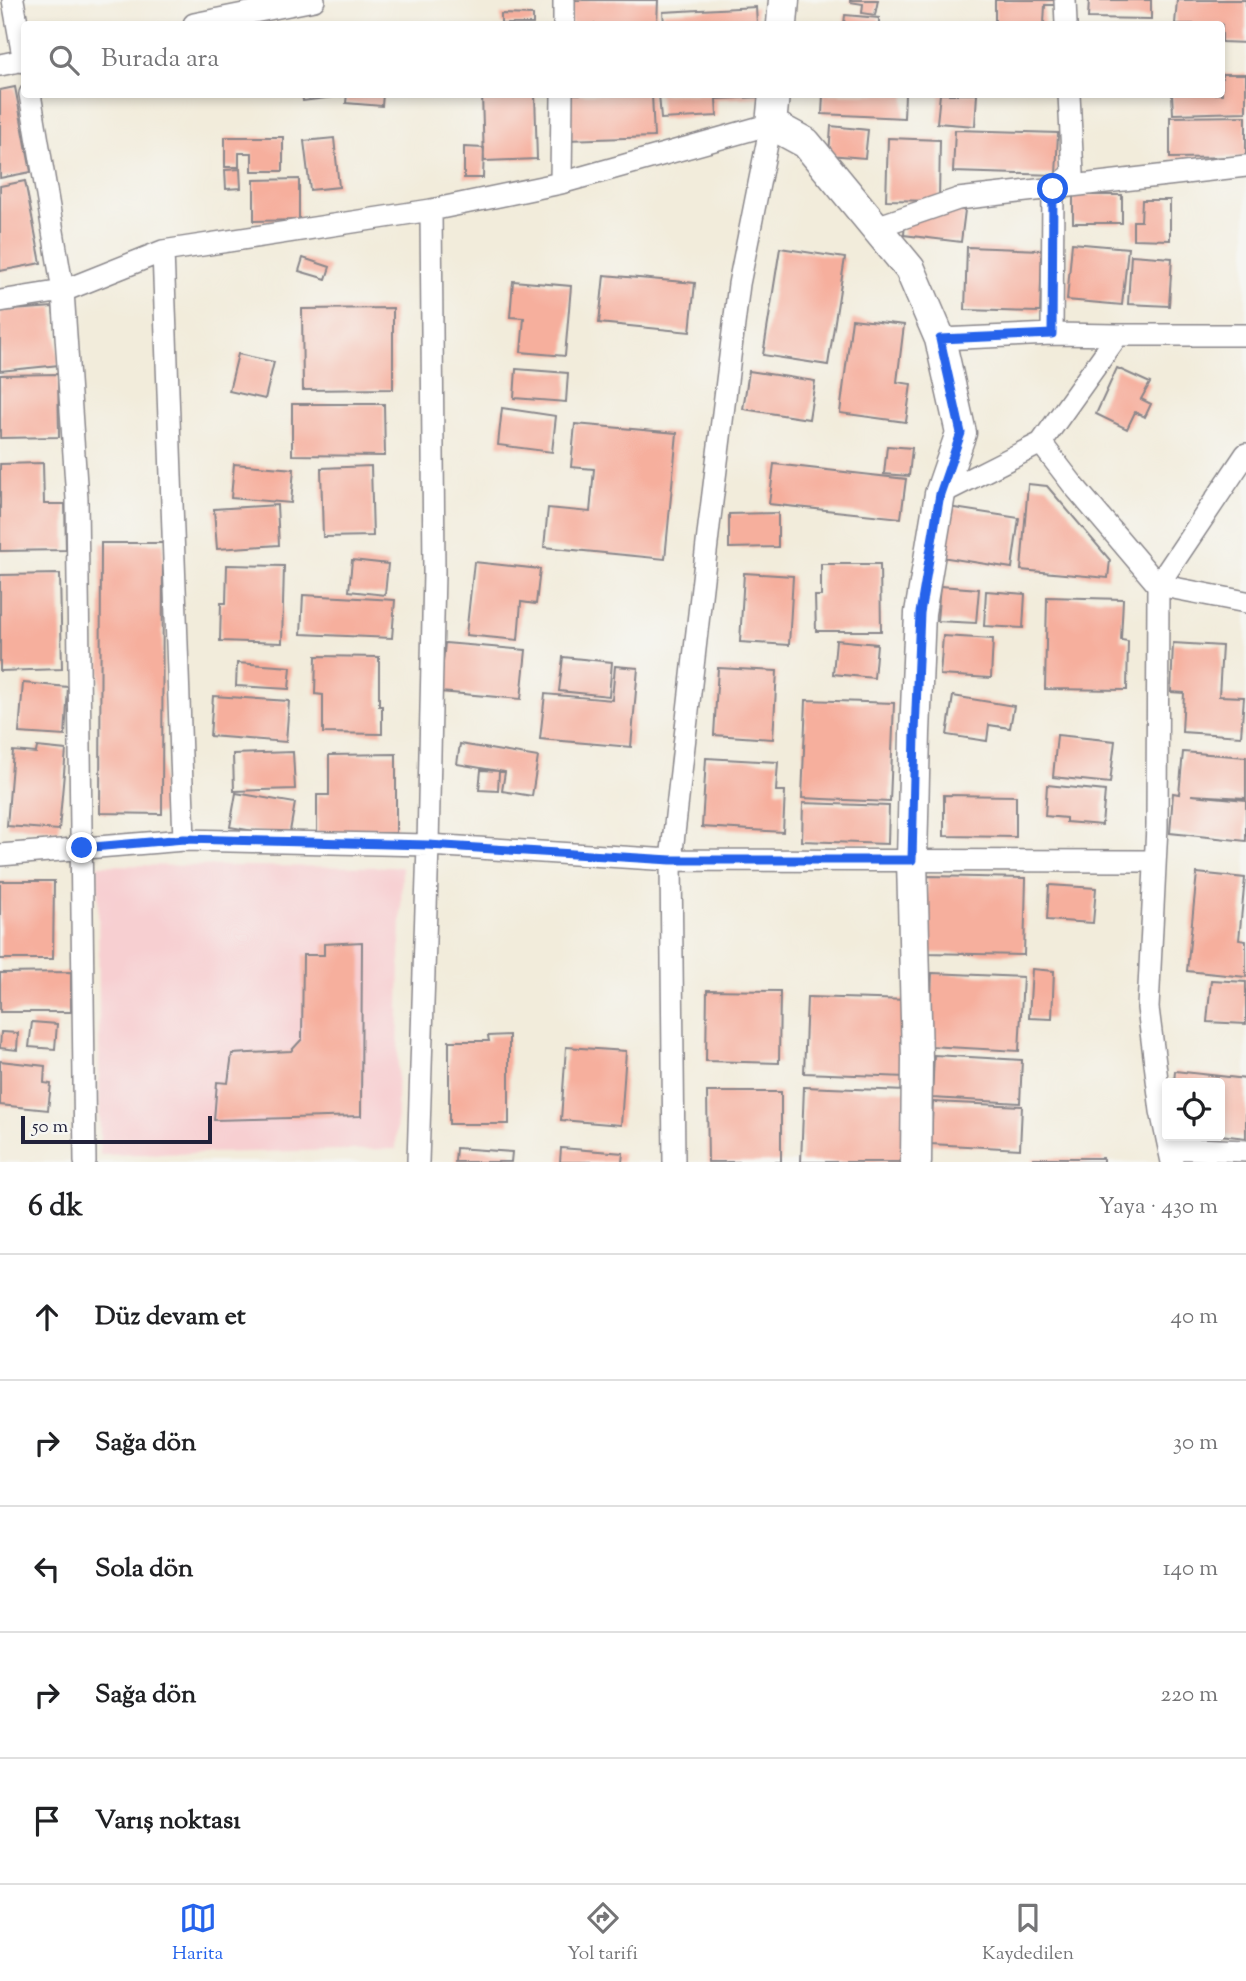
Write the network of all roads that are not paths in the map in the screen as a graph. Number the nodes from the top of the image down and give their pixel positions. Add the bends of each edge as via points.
1 (13, 0) edge
2 (314, 0) edge
3 (564, 0) edge
4 (784, 0) edge
5 (1065, 0) edge
6 (209, 21) edge
7 (564, 21) edge
8 (782, 21) edge
9 (1066, 21) edge
10 (21, 44) edge
11 (21, 62) edge
12 (0, 65) edge
13 (31, 98) edge
14 (562, 98) edge
15 (774, 98) edge
16 (1069, 98) edge
17 (771, 124) junction
18 (1246, 166) edge
19 (561, 183) junction
20 (1053, 189) junction
21 (431, 210) junction
22 (876, 227) junction
23 (163, 251) junction
24 (63, 291) junction
25 (0, 301) edge
26 (1052, 334) junction
27 (1118, 335) junction
28 (1246, 335) edge
29 (940, 339) junction
30 (1041, 443) junction
31 (1245, 458) edge
32 (940, 494) junction
33 (1158, 585) junction
34 (1246, 602) edge
35 (184, 839) junction
36 (428, 845) junction
37 (82, 848) junction
38 (0, 855) edge
39 (671, 860) junction
40 (912, 860) junction
41 (1156, 861) junction
42 (1246, 1151) edge
43 (1171, 1155) edge
44 (85, 1162) edge
45 (418, 1162) edge
46 (674, 1162) edge
47 (916, 1162) edge

1 - 10 street
2 - 6 street
3 - 7 street
4 - 8 street
5 - 9 street
11 - 12 street
13 - 24 street
14 - 19 street
15 - 17 street
16 - 20 street via 1073,174
17 - 19 street
17 - 22 street via 806,143
17 - 39 street via 740,284
18 - 20 street
19 - 21 street
20 - 22 street via 958,200
20 - 26 street
21 - 23 street
21 - 36 street via 434,572
22 - 29 street via 910,269
23 - 24 street
23 - 35 street
24 - 25 street
24 - 37 street via 77,499
26 - 27 street
26 - 29 street
27 - 28 street
27 - 30 street
29 - 32 street via 961,433
30 - 32 street
30 - 33 street
31 - 33 street
32 - 40 street via 920,613
33 - 34 street
33 - 41 street
35 - 36 street
35 - 37 street
36 - 39 street
36 - 45 street
37 - 38 street
37 - 44 street
39 - 40 street
39 - 46 street
40 - 41 street
40 - 47 street
41 - 43 street via 1148,1008
42 - 43 street

